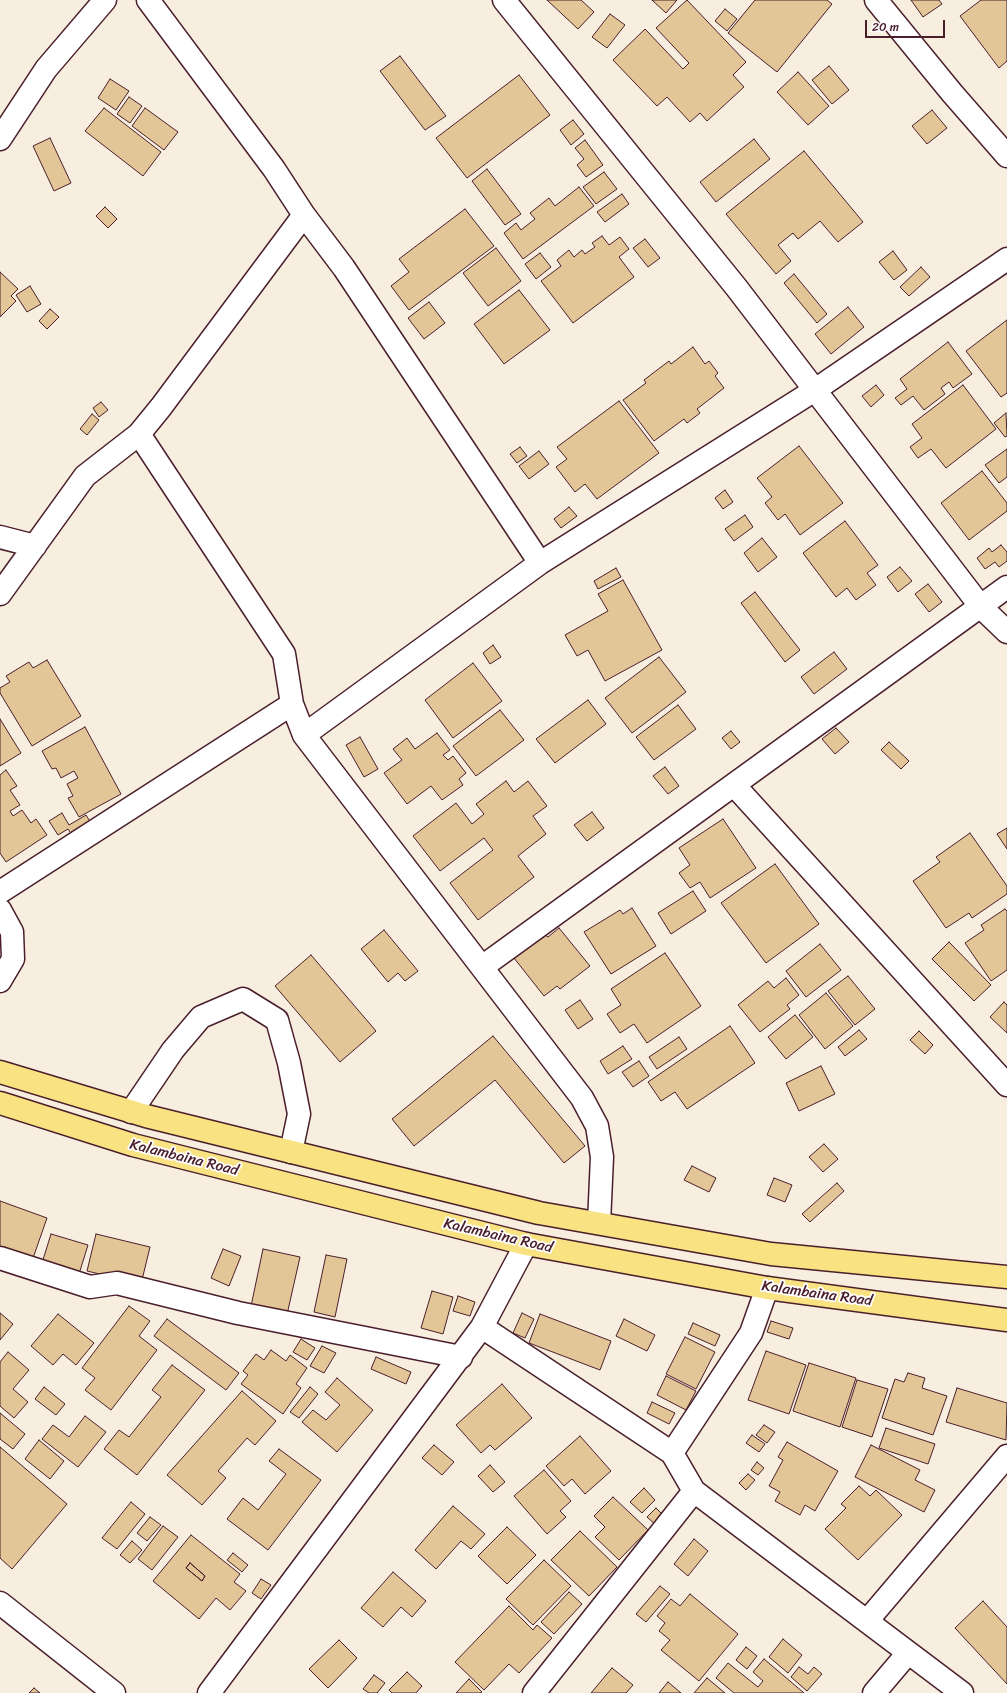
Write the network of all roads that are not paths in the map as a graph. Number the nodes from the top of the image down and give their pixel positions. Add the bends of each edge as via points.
1 (105, 0) edge
2 (148, 0) edge
3 (504, 0) edge
4 (876, 0) edge
5 (0, 139) edge
6 (1007, 156) edge
7 (304, 215) junction
8 (1007, 259) edge
9 (815, 390) junction
10 (139, 434) junction
11 (0, 537) edge
12 (35, 546) junction
13 (540, 563) junction
14 (1007, 587) edge
15 (0, 594) edge
16 (981, 607) junction
17 (1007, 632) edge
18 (292, 704) junction
19 (304, 736) junction
20 (734, 785) junction
21 (0, 892) edge
22 (0, 910) edge
23 (482, 967) junction
24 (0, 981) edge
25 (0, 1072) edge
26 (1007, 1085) edge
27 (0, 1103) edge
28 (131, 1112) junction
29 (291, 1152) junction
30 (599, 1223) junction
31 (526, 1244) junction
32 (0, 1258) edge
33 (1007, 1277) edge
34 (767, 1288) junction
35 (1007, 1320) edge
36 (482, 1327) junction
37 (460, 1357) junction
38 (672, 1453) junction
39 (1007, 1456) edge
40 (694, 1491) junction
41 (0, 1603) edge
42 (867, 1621) junction
43 (908, 1653) junction
44 (114, 1693) edge
45 (210, 1693) edge
46 (534, 1693) edge
47 (874, 1693) edge
48 (962, 1693) edge

1 - 5 street via 46,69
2 - 7 street via 274,169
3 - 9 street via 682,219
4 - 6 street
7 - 10 street
7 - 13 street via 344,268
8 - 9 street
9 - 13 street
9 - 16 street
10 - 12 street via 85,476
10 - 18 street via 284,654
11 - 12 street
12 - 15 street
13 - 19 street
14 - 16 street
16 - 17 street
16 - 20 street
18 - 19 street
18 - 21 street
19 - 23 street
20 - 23 street
20 - 26 street
22 - 24 street via 12,932 13,960
23 - 30 street via 582,1098 597,1126 602,1157
25 - 28 main road, Kalambaina Road
27 - 31 main road, Kalambaina Road via 133,1145
28 - 29 main road, Kalambaina Road
28 - 29 street via 173,1050 201,1016 243,999 277,1020 299,1114
29 - 30 main road, Kalambaina Road via 539,1213
30 - 33 main road, Kalambaina Road via 771,1254
31 - 34 main road, Kalambaina Road
31 - 36 street
32 - 37 street via 90,1287 117,1283 238,1313
34 - 35 main road, Kalambaina Road
34 - 38 street via 751,1332
36 - 37 street
36 - 38 street
37 - 45 street
38 - 40 street
39 - 42 street
40 - 42 street
40 - 46 street
41 - 44 street
42 - 43 street
43 - 47 street
43 - 48 street

